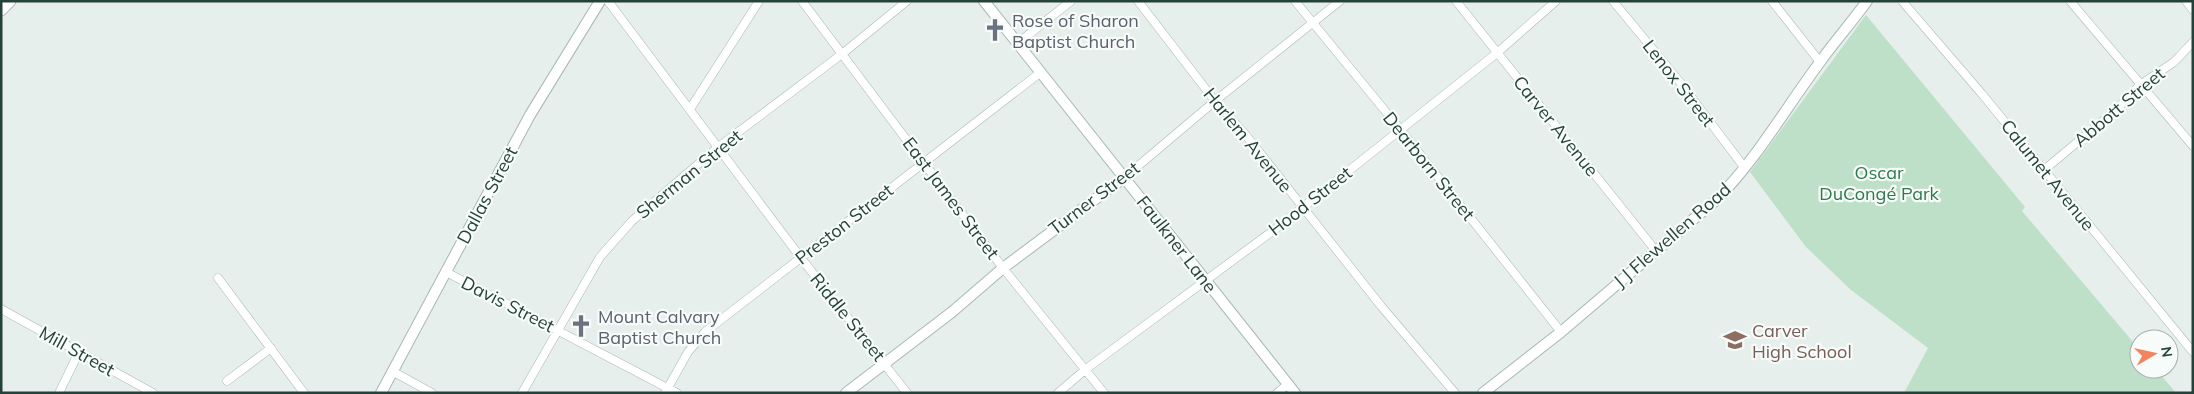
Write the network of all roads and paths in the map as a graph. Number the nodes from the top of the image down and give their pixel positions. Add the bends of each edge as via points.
1 (10, 1) edge
2 (600, 1) edge
3 (608, 1) edge
4 (759, 1) edge
5 (802, 1) edge
6 (907, 1) edge
7 (984, 1) edge
8 (1071, 1) edge
9 (1138, 1) edge
10 (1295, 1) edge
11 (1340, 1) edge
12 (1456, 1) edge
13 (1556, 1) edge
14 (1614, 1) edge
15 (1772, 1) edge
16 (1867, 1) edge
17 (1902, 1) edge
18 (2070, 1) edge
19 (2186, 1) edge
20 (1, 10) edge
21 (2193, 10) edge
22 (1312, 24) junction
23 (2193, 42) edge
24 (1018, 43) junction
25 (1497, 53) junction
26 (842, 54) junction
27 (1820, 62) junction
28 (1041, 72) junction
29 (2140, 85) junction
30 (1215, 101) junction
31 (690, 109) junction
32 (1400, 129) junction
33 (2193, 146) edge
34 (717, 148) junction
35 (925, 162) junction
36 (1744, 167) junction
37 (2044, 170) junction
38 (1125, 177) junction
39 (1302, 207) junction
40 (1656, 251) junction
41 (801, 258) junction
42 (1003, 268) junction
43 (446, 272) junction
44 (218, 278) dead end
45 (1206, 282) junction
46 (1, 309) edge
47 (559, 330) junction
48 (1561, 332) junction
49 (271, 348) junction
50 (2192, 351) edge
51 (79, 352) junction
52 (885, 363) junction
53 (1086, 369) junction
54 (392, 371) junction
55 (227, 381) dead end
56 (1288, 384) junction
57 (667, 390) edge
58 (59, 393) edge
59 (153, 393) edge
60 (304, 393) edge
61 (381, 393) edge
62 (432, 393) edge
63 (522, 393) edge
64 (677, 393) edge
65 (846, 393) edge
66 (907, 393) edge
67 (1058, 393) edge
68 (1104, 393) edge
69 (1276, 393) edge
70 (1295, 393) edge
71 (1455, 393) edge
72 (1483, 393) edge

1 - 20 main road
2 - 43 street, Dallas Street via 530,115
3 - 31 street, Riddle Street
4 - 31 street
5 - 26 street, East James Street
6 - 26 street, Sherman Street
7 - 24 street, Faulkner Lane
8 - 24 street
9 - 30 street, Harlem Avenue
10 - 22 street, Dearborn Street
11 - 22 street, Turner Street
12 - 25 street, Carver Avenue
13 - 25 street, Hood Street
14 - 36 street, Lenox Street via 1680,81
15 - 27 street
16 - 27 street, J J Flewellen Road
17 - 37 street, Calumet Avenue
18 - 29 street
19 - 21 street
22 - 30 street, Turner Street
22 - 32 street, Dearborn Street
23 - 29 street, Abbott Street via 2174,62
24 - 28 street, Faulkner Lane
25 - 32 street, Hood Street
25 - 40 street, Carver Avenue
26 - 34 street, Sherman Street
26 - 35 street, East James Street
27 - 36 street, J J Flewellen Road
28 - 35 street, Preston Street
28 - 38 street, Faulkner Lane
29 - 33 street
29 - 37 street, Abbott Street via 2117,109
30 - 38 street, Turner Street
30 - 39 street, Harlem Avenue
31 - 34 street, Riddle Street
32 - 39 street, Hood Street
32 - 48 street, Dearborn Street
34 - 41 street, Riddle Street
34 - 47 street, Sherman Street via 632,221 600,257
35 - 41 street, Preston Street
35 - 42 street, East James Street
36 - 40 street, J J Flewellen Road via 1716,200
37 - 50 street, Calumet Avenue
38 - 42 street, Turner Street
38 - 45 street, Faulkner Lane
39 - 45 street, Hood Street
39 - 71 street, Harlem Avenue
40 - 48 street, J J Flewellen Road
41 - 52 street, Riddle Street
41 - 57 street, Preston Street via 705,332 688,352
42 - 52 street, Turner Street
42 - 53 street, East James Street
43 - 47 street, Davis Street
43 - 54 street, Dallas Street
44 - 49 street
45 - 53 street, Hood Street
45 - 56 street, Faulkner Lane
46 - 51 street, Mill Street
47 - 57 street, Davis Street
47 - 63 street, Sherman Street
48 - 72 street, J J Flewellen Road
49 - 55 street
49 - 60 street
51 - 58 street
51 - 59 street, Mill Street
52 - 65 street, Turner Street
52 - 66 street, Riddle Street
53 - 67 street, Hood Street
53 - 68 street, East James Street
54 - 61 street, Dallas Street
54 - 62 street
56 - 69 street
56 - 70 street, Faulkner Lane
57 - 64 street, Davis Street

